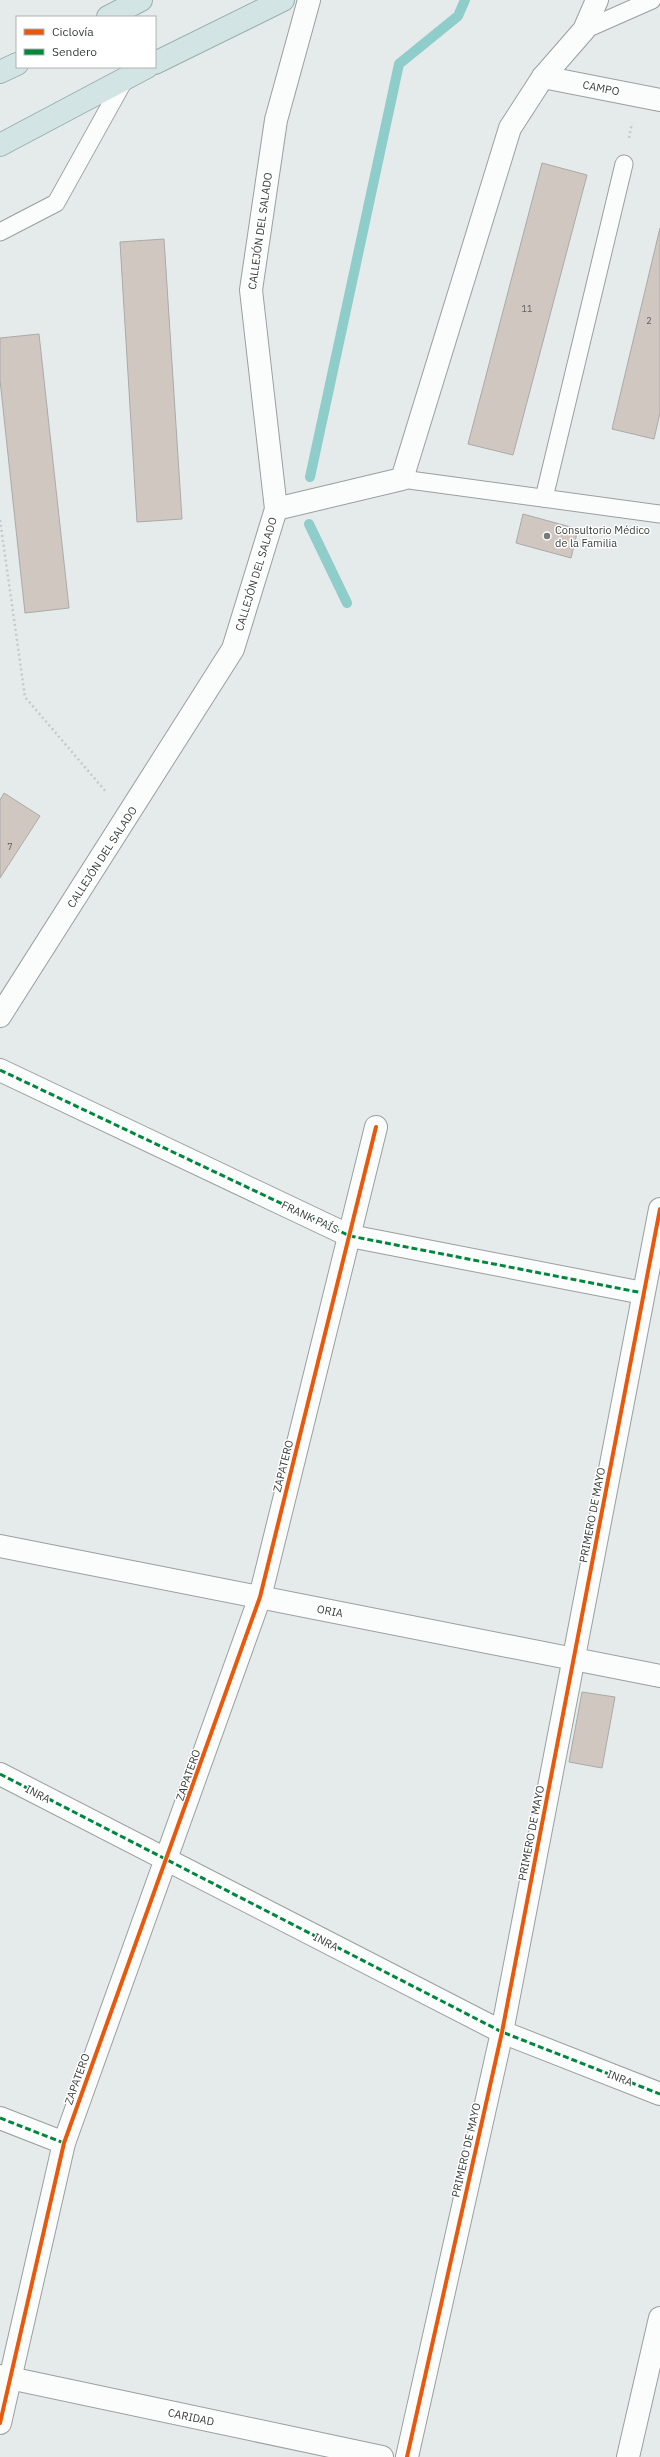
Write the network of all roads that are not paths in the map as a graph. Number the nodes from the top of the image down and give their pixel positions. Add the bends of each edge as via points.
1 (141, 0) edge
2 (282, 0) edge
3 (309, 0) edge
4 (597, 0) edge
5 (652, 0) edge
6 (110, 16) edge
7 (584, 30) junction
8 (156, 63) edge
9 (16, 64) edge
10 (145, 68) edge
11 (0, 72) edge
12 (126, 77) junction
13 (542, 77) junction
14 (660, 100) edge
15 (0, 145) edge
16 (624, 164) road end
17 (0, 232) edge
18 (402, 479) junction
19 (544, 498) junction
20 (276, 509) junction
21 (660, 514) edge
22 (0, 1016) edge
23 (0, 1070) edge
24 (376, 1127) dead end
25 (660, 1209) edge
26 (350, 1236) junction
27 (656, 1248) edge
28 (642, 1293) junction
29 (0, 1546) edge
30 (260, 1597) junction
31 (574, 1659) junction
32 (660, 1676) edge
33 (0, 1774) edge
34 (167, 1860) junction
35 (502, 2032) junction
36 (660, 2094) edge
37 (0, 2118) edge
38 (64, 2143) junction
39 (660, 2318) edge
40 (5, 2377) edge
41 (0, 2423) edge
42 (382, 2457) edge
43 (407, 2457) edge
44 (628, 2457) edge

1 - 6 highway
2 - 8 highway
3 - 20 street, CALLEJÓN DEL SALADO via 276,120 251,290
4 - 7 street
5 - 7 lane
7 - 13 street
9 - 11 highway
10 - 12 highway
12 - 15 highway
12 - 17 lane via 56,203
13 - 14 street, CAMPO
13 - 18 street via 510,128
16 - 19 lane
18 - 19 lane
18 - 20 street
19 - 21 lane
20 - 22 street, CALLEJÓN DEL SALADO via 233,649
23 - 26 street, FRANK PAÍS
24 - 26 street, ZAPATERO
25 - 27 street, PRIMERO DE MAYO
26 - 28 street, FRANK PAÍS
26 - 30 street, ZAPATERO
27 - 28 street, PRIMERO DE MAYO
28 - 31 street, PRIMERO DE MAYO
29 - 30 street, ORIA
30 - 31 street, ORIA
30 - 34 street, ZAPATERO
31 - 32 street, ORIA
31 - 35 street, PRIMERO DE MAYO
33 - 34 street, INRA
34 - 35 street, INRA
34 - 38 street, ZAPATERO
35 - 36 street, INRA
35 - 43 street, PRIMERO DE MAYO
37 - 38 street
38 - 40 street, ZAPATERO
39 - 44 street
40 - 41 street, ZAPATERO
40 - 42 street, CARIDAD

